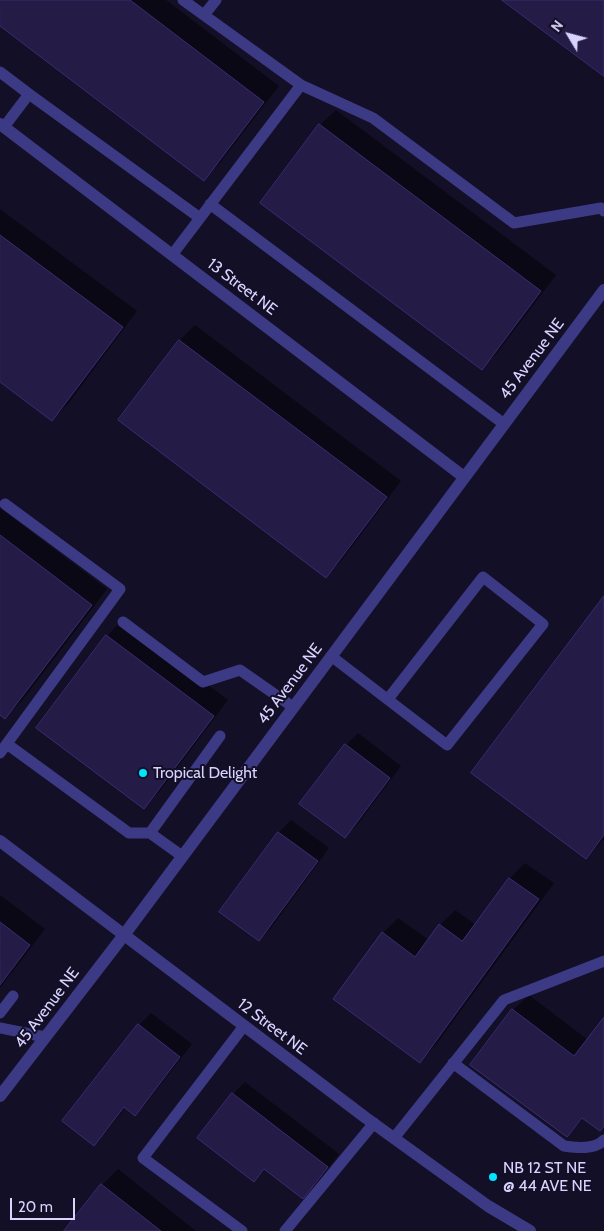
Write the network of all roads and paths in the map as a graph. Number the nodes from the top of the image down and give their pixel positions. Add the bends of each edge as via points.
1 (183, 0) edge
2 (216, 0) edge
3 (204, 15) junction
4 (0, 72) edge
5 (301, 85) junction
6 (29, 94) junction
7 (2, 126) edge
8 (210, 204) junction
9 (604, 211) edge
10 (200, 218) junction
11 (172, 255) junction
12 (604, 290) edge
13 (504, 424) junction
14 (464, 477) junction
15 (5, 504) dead end
16 (123, 622) dead end
17 (331, 656) junction
18 (388, 699) junction
19 (293, 707) junction
20 (220, 736) dead end
21 (3, 748) edge
22 (150, 832) junction
23 (0, 841) edge
24 (182, 856) junction
25 (124, 935) junction
26 (604, 961) edge
27 (13, 996) dead end
28 (0, 1012) edge
29 (244, 1026) junction
30 (0, 1028) edge
31 (45, 1037) junction
32 (453, 1063) junction
33 (0, 1096) edge
34 (374, 1123) junction
35 (394, 1138) junction
36 (604, 1140) edge
37 (242, 1231) edge
38 (285, 1231) edge
39 (530, 1231) edge

1 - 3 lane
2 - 3 lane
3 - 5 lane
4 - 6 lane
5 - 8 lane
5 - 9 lane via 373,118 514,223 601,208
6 - 7 lane
6 - 10 lane
7 - 11 street, 13 Street NE
8 - 10 lane
8 - 13 lane
10 - 11 lane
11 - 14 street, 13 Street NE
12 - 13 street, 45 Avenue NE
13 - 14 street, 45 Avenue NE
14 - 17 street, 45 Avenue NE
15 - 21 lane via 120,589
16 - 19 lane via 203,682 240,670
17 - 18 lane
17 - 19 street, 45 Avenue NE
18 - 18 lane via 447,745 543,624 484,577
19 - 24 street, 45 Avenue NE
20 - 22 lane
21 - 22 lane via 130,833
22 - 24 lane
23 - 25 street, 12 Street NE
24 - 25 street, 45 Avenue NE
25 - 29 street, 12 Street NE
25 - 31 street, 45 Avenue NE
26 - 32 lane via 504,1000
27 - 28 lane
29 - 34 street, 12 Street NE
29 - 37 lane via 143,1158
30 - 31 lane
31 - 33 street, 45 Avenue NE
32 - 35 lane
32 - 36 lane via 564,1146 599,1145
34 - 35 street, 12 Street NE
34 - 38 lane
35 - 39 street, 12 Street NE via 488,1206

